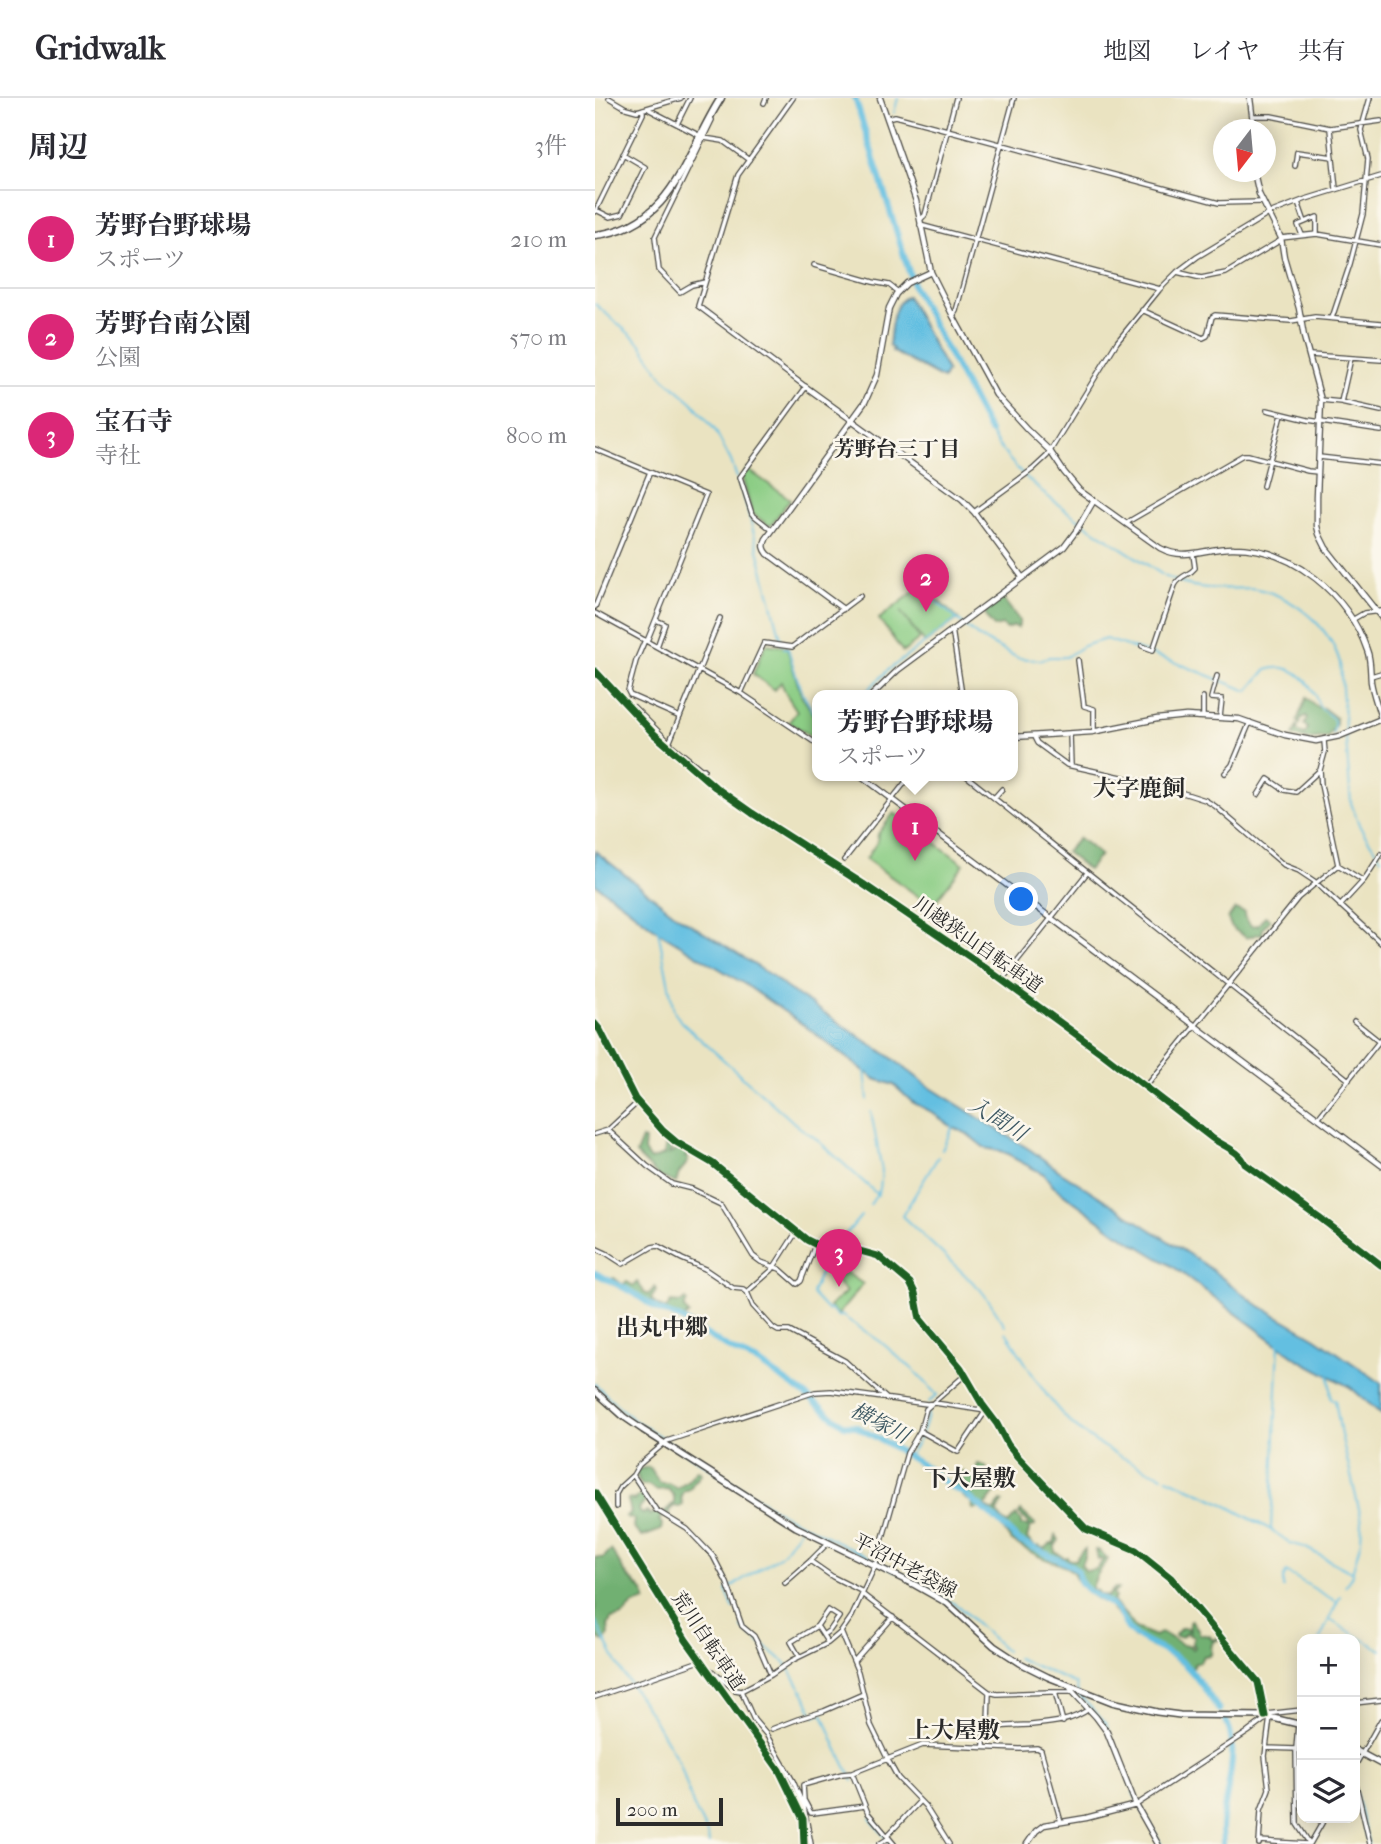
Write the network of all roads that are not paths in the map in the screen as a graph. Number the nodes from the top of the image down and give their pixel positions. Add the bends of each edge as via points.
1 (610, 98) edge
2 (681, 98) edge
3 (690, 98) edge
4 (721, 98) edge
5 (793, 98) edge
6 (880, 98) edge
7 (957, 98) edge
8 (1014, 98) edge
9 (1250, 98) edge
10 (1370, 98) edge
11 (646, 108) junction
12 (1252, 116) junction
13 (887, 118) junction
14 (1252, 119) edge
15 (1381, 121) edge
16 (677, 124) junction
17 (1362, 124) junction
18 (1330, 128) junction
19 (948, 130) junction
20 (702, 137) junction
21 (1001, 144) junction
22 (623, 154) junction
23 (1332, 157) junction
24 (749, 160) junction
25 (1295, 166) dead end
26 (1381, 176) edge
27 (1366, 180) junction
28 (1256, 182) edge
29 (1336, 189) junction
30 (1262, 202) junction
31 (1298, 202) junction
32 (595, 211) edge
33 (1269, 213) junction
34 (1305, 222) junction
35 (920, 223) junction
36 (1317, 234) junction
37 (595, 235) edge
38 (1302, 235) junction
39 (976, 239) junction
40 (1281, 239) junction
41 (1356, 241) junction
42 (1381, 245) edge
43 (814, 265) dead end
44 (931, 272) junction
45 (1177, 272) junction
46 (705, 282) junction
47 (1160, 289) junction
48 (898, 292) junction
49 (1142, 310) junction
50 (953, 316) junction
51 (1332, 318) junction
52 (1301, 320) junction
53 (1381, 323) edge
54 (1310, 355) junction
55 (1351, 358) junction
56 (1381, 360) edge
57 (806, 387) junction
58 (1321, 400) junction
59 (1342, 402) junction
60 (1267, 410) dead end
61 (1381, 411) edge
62 (1282, 414) junction
63 (853, 420) junction
64 (1321, 422) junction
65 (1381, 431) edge
66 (595, 449) edge
67 (1050, 451) junction
68 (1319, 457) junction
69 (1269, 461) junction
70 (1381, 464) edge
71 (650, 472) junction
72 (1318, 472) junction
73 (1263, 486) dead end
74 (1093, 501) junction
75 (974, 512) junction
76 (1126, 524) junction
77 (772, 530) junction
78 (1193, 554) junction
79 (1022, 577) junction
80 (860, 596) dead end
81 (595, 607) edge
82 (843, 609) junction
83 (1379, 612) edge
84 (595, 613) edge
85 (1381, 617) edge
86 (720, 618) dead end
87 (656, 620) junction
88 (1352, 620) junction
89 (952, 629) junction
90 (646, 641) junction
91 (1142, 646) dead end
92 (657, 647) junction
93 (1079, 660) dead end
94 (700, 669) junction
95 (1381, 673) edge
96 (1217, 676) dead end
97 (1371, 676) junction
98 (877, 690) edge
99 (961, 690) edge
100 (741, 693) junction
101 (1203, 697) dead end
102 (1378, 699) edge
103 (634, 707) dead end
104 (680, 716) junction
105 (1203, 717) junction
106 (1220, 717) junction
107 (1381, 719) edge
108 (1251, 722) junction
109 (1094, 731) junction
110 (1070, 734) junction
111 (1018, 737) edge
112 (1034, 737) junction
113 (670, 741) junction
114 (812, 741) edge
115 (1324, 741) junction
116 (1071, 766) junction
117 (704, 769) dead end
118 (1320, 770) junction
119 (1225, 774) dead end
120 (868, 781) edge
121 (906, 781) edge
122 (972, 781) edge
123 (1002, 789) dead end
124 (1258, 795) dead end
125 (993, 798) junction
126 (892, 799) junction
127 (1381, 854) edge
128 (844, 860) dead end
129 (1338, 865) junction
130 (1087, 873) junction
131 (1362, 880) junction
132 (1316, 883) junction
133 (1340, 906) junction
134 (1051, 919) junction
135 (1381, 943) edge
136 (1006, 975) dead end
137 (1227, 985) junction
138 (1354, 1021) dead end
139 (595, 1024) edge
140 (1195, 1026) junction
141 (1380, 1040) edge
142 (1349, 1080) junction
143 (1149, 1083) dead end
144 (638, 1102) junction
145 (1318, 1118) junction
146 (608, 1130) junction
147 (595, 1134) edge
148 (1381, 1165) edge
149 (797, 1231) junction
150 (816, 1244) junction
151 (595, 1248) edge
152 (775, 1266) junction
153 (747, 1292) junction
154 (965, 1374) junction
155 (595, 1391) edge
156 (886, 1398) junction
157 (931, 1404) junction
158 (985, 1412) junction
159 (920, 1431) junction
160 (664, 1443) junction
161 (633, 1475) junction
162 (616, 1507) dead end
163 (828, 1543) junction
164 (810, 1561) junction
165 (875, 1566) junction
166 (785, 1583) dead end
167 (862, 1593) junction
168 (894, 1617) junction
169 (817, 1626) junction
170 (841, 1632) junction
171 (823, 1635) junction
172 (828, 1643) junction
173 (800, 1657) junction
174 (854, 1661) junction
175 (771, 1675) junction
176 (1069, 1686) junction
177 (741, 1691) junction
178 (989, 1692) junction
179 (1055, 1692) junction
180 (1073, 1692) junction
181 (863, 1694) junction
182 (595, 1697) edge
183 (1381, 1700) edge
184 (1360, 1702) edge
185 (1090, 1709) junction
186 (1297, 1711) edge
187 (1267, 1716) junction
188 (1381, 1720) edge
189 (1063, 1722) junction
190 (988, 1723) junction
191 (1297, 1723) edge
192 (772, 1729) dead end
193 (1297, 1743) edge
194 (984, 1746) junction
195 (1266, 1748) junction
196 (1296, 1749) junction
197 (1362, 1753) junction
198 (888, 1760) junction
199 (1358, 1760) edge
200 (1381, 1765) edge
201 (852, 1773) junction
202 (803, 1801) junction
203 (920, 1801) junction
204 (1360, 1802) edge
205 (1136, 1805) junction
206 (866, 1806) junction
207 (1061, 1822) junction
208 (1322, 1823) edge
209 (888, 1837) junction
210 (1259, 1843) edge
211 (811, 1844) edge
212 (879, 1844) edge
213 (894, 1844) edge
214 (949, 1844) edge
215 (1027, 1844) edge
216 (1157, 1844) edge
217 (1309, 1844) edge
218 (1370, 1844) edge

1 - 11 street via 631,110
2 - 11 street
3 - 16 street
4 - 20 main road
5 - 24 street
6 - 13 street
7 - 19 street
8 - 21 street
9 - 12 street
10 - 17 street
11 - 16 street
11 - 22 street
12 - 14 street
12 - 18 street
13 - 19 street via 895,116
13 - 35 street
15 - 17 street
16 - 20 street
17 - 18 street
17 - 27 street via 1369,159
18 - 23 street
19 - 21 street
19 - 35 street
20 - 24 street via 723,141
20 - 37 main road via 675,184 648,215
20 - 46 street via 655,237 659,270 681,293
21 - 30 street via 1219,203
21 - 39 street
22 - 32 street
22 - 32 street via 645,167 622,214 610,218
23 - 25 street via 1297,152
23 - 29 street
24 - 46 street via 738,175
26 - 27 street
27 - 29 street
27 - 41 street
28 - 30 street
29 - 31 street
30 - 33 street
31 - 33 street
31 - 34 street
33 - 40 street
33 - 45 street
34 - 36 street via 1317,217
34 - 38 street via 1298,225
35 - 39 street
35 - 44 street
36 - 38 street
36 - 41 street
38 - 40 street
39 - 47 street
39 - 50 street
40 - 45 street via 1226,273 1201,278
40 - 52 street
41 - 42 street
41 - 51 street
43 - 48 street via 888,285
44 - 48 street
44 - 50 street
45 - 47 street
46 - 57 street via 698,306
47 - 49 street
48 - 63 street via 889,308 873,386
49 - 52 street via 1203,338 1215,315
49 - 67 street
50 - 67 street via 996,395
51 - 52 street
51 - 53 street
52 - 54 street
54 - 55 street
54 - 58 street
55 - 56 street
55 - 59 street
57 - 63 street
57 - 77 street via 740,477 752,514
58 - 59 street
58 - 64 street
59 - 61 street
60 - 62 street
62 - 64 street
62 - 69 street
63 - 75 street
63 - 77 street
64 - 65 street
64 - 68 street
66 - 71 street
67 - 74 street via 1069,479
67 - 75 street
68 - 70 street
68 - 72 street
69 - 72 street
69 - 73 street
69 - 76 street via 1243,455
71 - 81 street
71 - 87 street via 706,495
72 - 83 street via 1321,541
74 - 76 street
74 - 79 street via 1064,547
75 - 79 street
76 - 78 street via 1166,551
77 - 82 street via 763,544 768,554
78 - 88 street via 1238,548 1280,557 1330,590
78 - 91 street via 1195,568 1176,583 1153,650
79 - 89 street
80 - 82 street
82 - 100 street via 792,647 764,643
83 - 85 street
83 - 88 street
84 - 90 street
86 - 94 street
87 - 90 street
87 - 92 street via 666,624
88 - 97 street via 1369,653
89 - 98 street
89 - 99 street
90 - 92 street
90 - 104 street via 628,691
92 - 94 street
93 - 109 street via 1084,706 1094,709
94 - 100 street
94 - 104 street
95 - 97 street
96 - 106 street via 1211,698 1222,699
97 - 102 street
100 - 114 street
101 - 105 street
102 - 107 street
103 - 113 street
104 - 113 street
105 - 106 street
105 - 109 street via 1175,716
106 - 108 street
107 - 115 street
108 - 115 street via 1302,740
108 - 119 street
109 - 110 street
110 - 112 street
110 - 116 street
111 - 112 street
112 - 116 street
113 - 117 street
115 - 118 street
116 - 132 street via 1205,800 1285,865
118 - 124 street via 1296,792 1268,779
118 - 129 street
120 - 126 street
121 - 126 street
122 - 125 street
123 - 125 street
125 - 130 street
126 - 128 street
126 - 134 street
127 - 131 street
129 - 131 street
129 - 132 street
130 - 134 street
130 - 137 street
131 - 133 street
132 - 133 street
132 - 137 street via 1298,898
133 - 135 street
134 - 136 street
134 - 140 street
137 - 140 street
137 - 142 street
138 - 141 street
139 - 144 street
140 - 143 street
140 - 145 street
141 - 142 street
142 - 145 street
144 - 146 street
144 - 149 street via 676,1142 712,1163
145 - 148 street
146 - 147 street
146 - 152 street via 673,1184 721,1203 753,1256
149 - 150 street
149 - 152 street
150 - 152 street via 799,1284
150 - 154 street via 874,1254 910,1283 920,1319
151 - 153 street via 623,1264 658,1246
152 - 153 street
153 - 156 street via 773,1328 789,1331 845,1361
154 - 157 street
154 - 158 street
155 - 160 main road, 平沼中老袋線 via 624,1418
156 - 157 street
156 - 160 street via 815,1392
157 - 158 street
157 - 159 street
158 - 159 street via 958,1452
158 - 187 street via 1017,1456 1078,1522 1143,1554 1171,1578 1258,1682
159 - 165 street via 907,1454
160 - 161 street
160 - 163 main road, 平沼中老袋線
161 - 162 street via 616,1494
161 - 175 street via 656,1510 687,1529 713,1556 742,1626 754,1636
163 - 164 street
163 - 165 main road, 平沼中老袋線
164 - 166 street
164 - 167 street
165 - 167 street
165 - 176 main road, 平沼中老袋線 via 947,1603 1007,1656
167 - 168 street
167 - 170 street
168 - 174 street
168 - 178 street
169 - 171 street
169 - 171 street via 828,1610 839,1617
169 - 173 street via 791,1642
170 - 172 street
170 - 174 street
171 - 172 street
172 - 173 street
173 - 175 street
174 - 181 street
175 - 177 street
176 - 180 street
176 - 187 main road, 平沼中老袋線 via 1157,1712
177 - 182 street via 700,1661
177 - 202 street
178 - 179 street
178 - 190 street
179 - 180 street
179 - 189 street
180 - 185 street
181 - 192 street
181 - 198 street
183 - 184 street
185 - 189 street
185 - 205 street via 1107,1732
186 - 187 street
187 - 191 main road, 平沼中老袋線
187 - 195 street
187 - 205 street
188 - 197 street
189 - 190 street via 999,1727
190 - 194 street
193 - 196 street
194 - 198 street via 923,1745
194 - 207 street via 1041,1750
195 - 196 street
195 - 210 street via 1269,1788 1261,1810
196 - 217 street via 1297,1824
197 - 199 street
197 - 200 main road
198 - 201 street
198 - 203 street
201 - 202 street via 803,1785
201 - 206 street
202 - 206 street via 811,1813
202 - 211 street
203 - 209 street
203 - 214 street
204 - 218 street
205 - 207 street
205 - 216 street
206 - 209 street
207 - 215 street via 1044,1825
208 - 217 street
209 - 212 street
209 - 213 street
210 - 217 street

